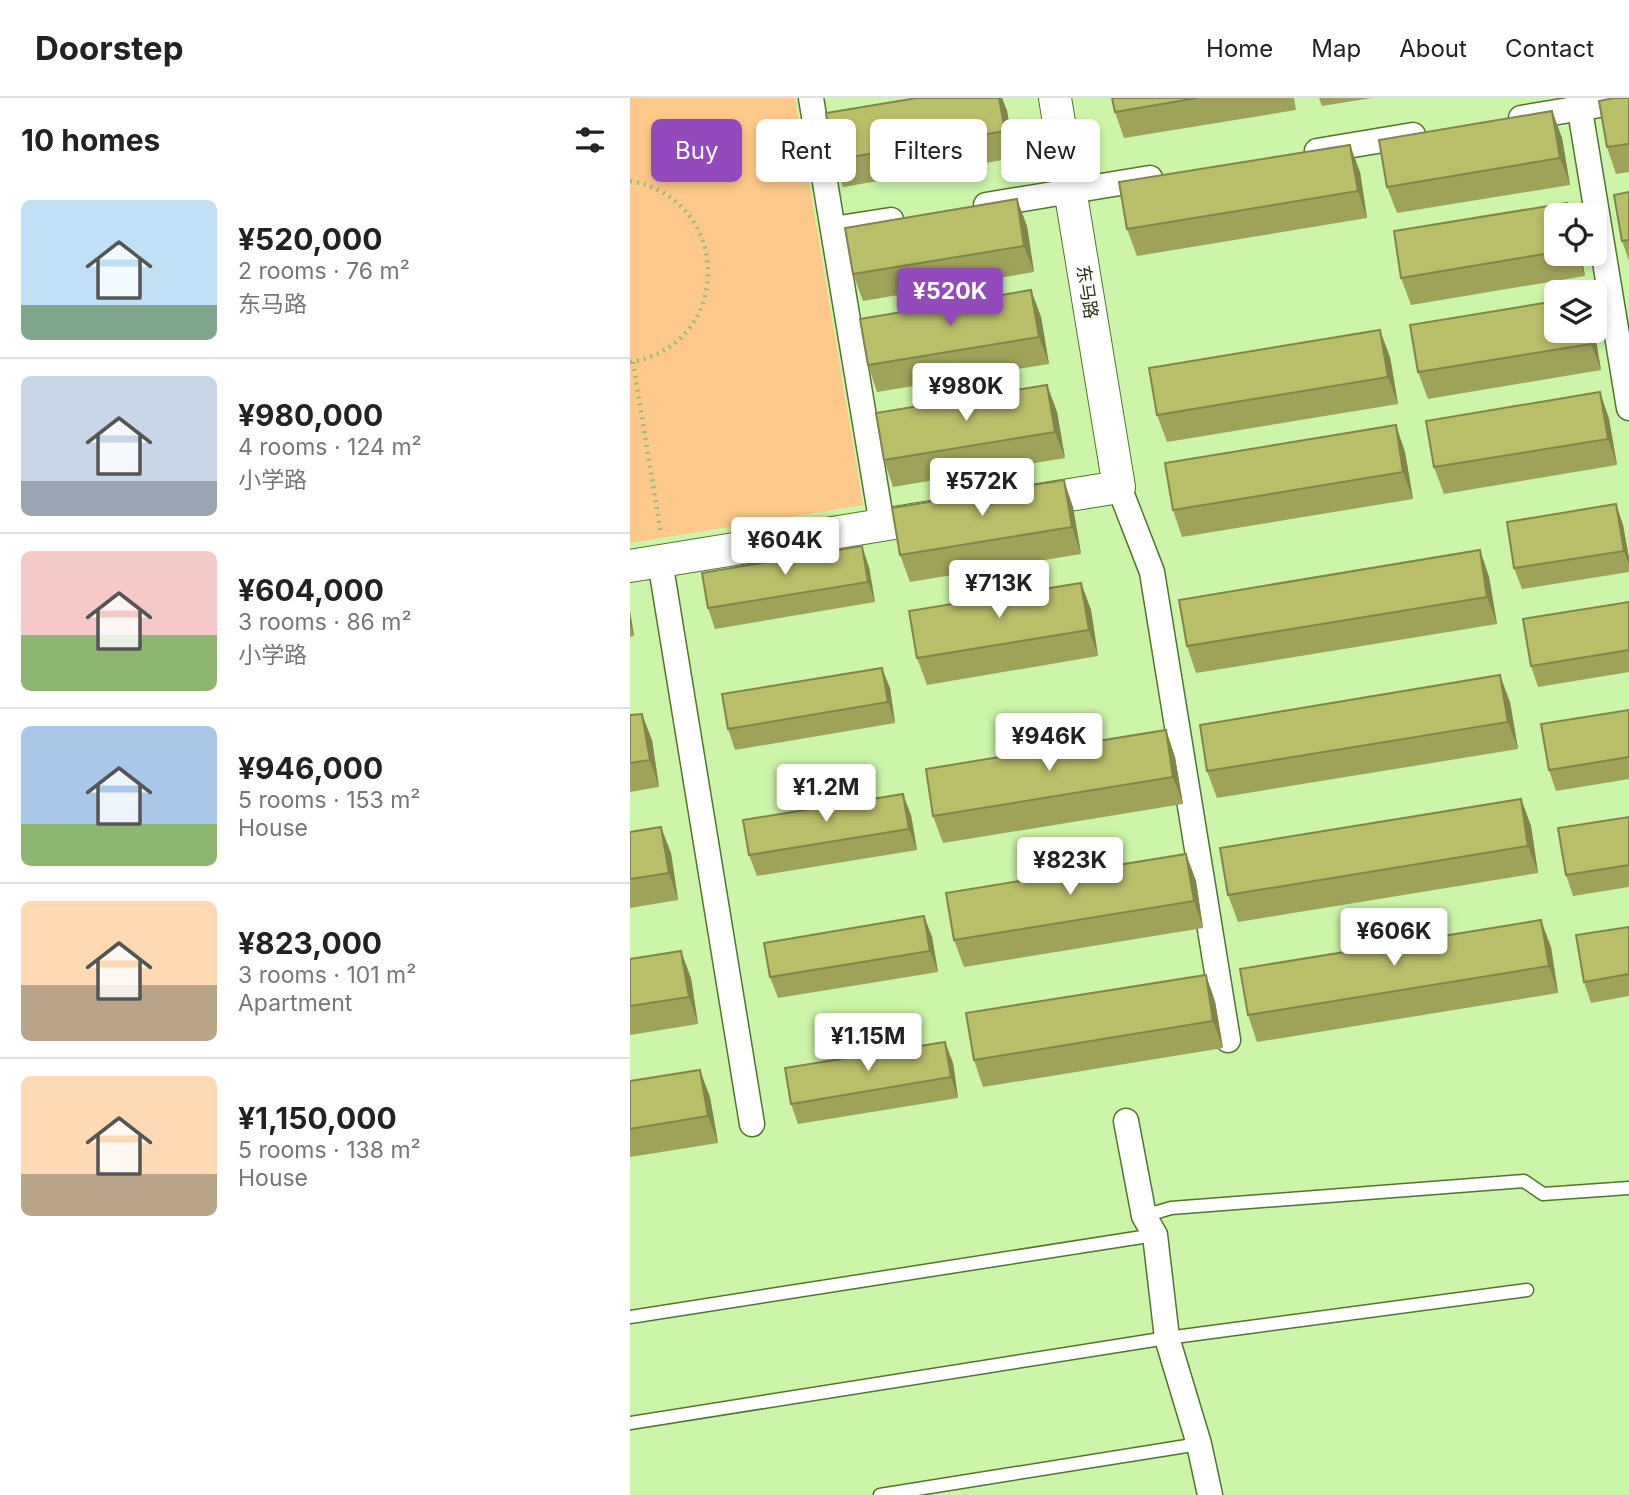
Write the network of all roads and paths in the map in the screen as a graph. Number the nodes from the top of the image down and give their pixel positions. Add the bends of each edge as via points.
1 (811, 98) edge
2 (1055, 98) edge
3 (1629, 100) edge
4 (1579, 103) edge
5 (1497, 122) edge
6 (1442, 131) edge
7 (1291, 155) edge
8 (1167, 175) edge
9 (630, 181) edge
10 (1070, 191) junction
11 (965, 208) edge
12 (912, 217) edge
13 (833, 229) junction
14 (632, 362) edge
15 (1629, 408) edge
16 (1119, 487) junction
17 (1000, 506) edge
18 (961, 512) edge
19 (882, 525) junction
20 (652, 562) edge
21 (1228, 1040) dead end
22 (1126, 1121) dead end
23 (752, 1124) dead end
24 (1629, 1188) edge
25 (1149, 1226) junction
26 (1527, 1290) dead end
27 (630, 1317) edge
28 (1167, 1338) junction
29 (630, 1423) edge
30 (1199, 1444) junction
31 (880, 1495) edge
32 (1210, 1495) edge

1 - 13 street
2 - 10 street, 东马路
3 - 4 street
4 - 5 street
4 - 15 street
6 - 7 street
8 - 10 street
9 - 14 path via 648,184 676,200 697,225 708,255 709,284 700,311 684,335 661,353
10 - 11 street
10 - 16 street, 东马路
12 - 13 street
13 - 19 street
14 - 20 path
16 - 17 street
16 - 21 street via 1152,572
18 - 19 street
19 - 20 street
20 - 23 street
22 - 25 street
24 - 25 lane via 1543,1194 1524,1181 1171,1208
25 - 27 lane
25 - 28 street
26 - 28 lane
28 - 29 lane
28 - 30 street
30 - 31 lane
30 - 32 street

